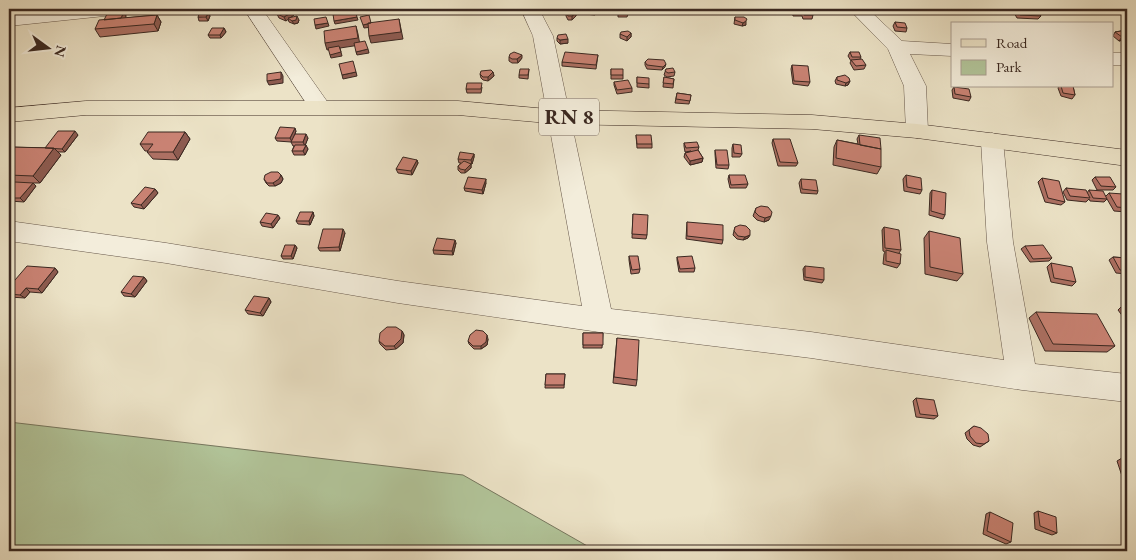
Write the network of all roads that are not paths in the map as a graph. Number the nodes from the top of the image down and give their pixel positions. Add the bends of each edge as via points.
1 (114, 9) edge
2 (253, 9) edge
3 (530, 9) edge
4 (858, 9) edge
5 (9, 20) edge
6 (897, 47) junction
7 (951, 50) edge
8 (1114, 59) edge
9 (1127, 59) edge
10 (320, 107) junction
11 (9, 115) edge
12 (559, 117) junction
13 (917, 131) junction
14 (992, 141) junction
15 (1127, 158) edge
16 (9, 231) edge
17 (599, 320) junction
18 (1022, 376) junction
19 (1127, 388) edge

1 - 5 street
2 - 10 street
3 - 12 street via 543,36
4 - 6 street
6 - 7 street
6 - 13 street via 915,86
8 - 9 street
10 - 11 main road, RN 8 via 86,108
10 - 12 main road, RN 8 via 458,108
12 - 13 main road, RN 8 via 812,122
12 - 17 street
13 - 14 main road, RN 8
14 - 15 main road, RN 8
14 - 18 street via 1000,242
16 - 17 street via 166,252 398,292
17 - 18 street via 811,345
18 - 19 street

